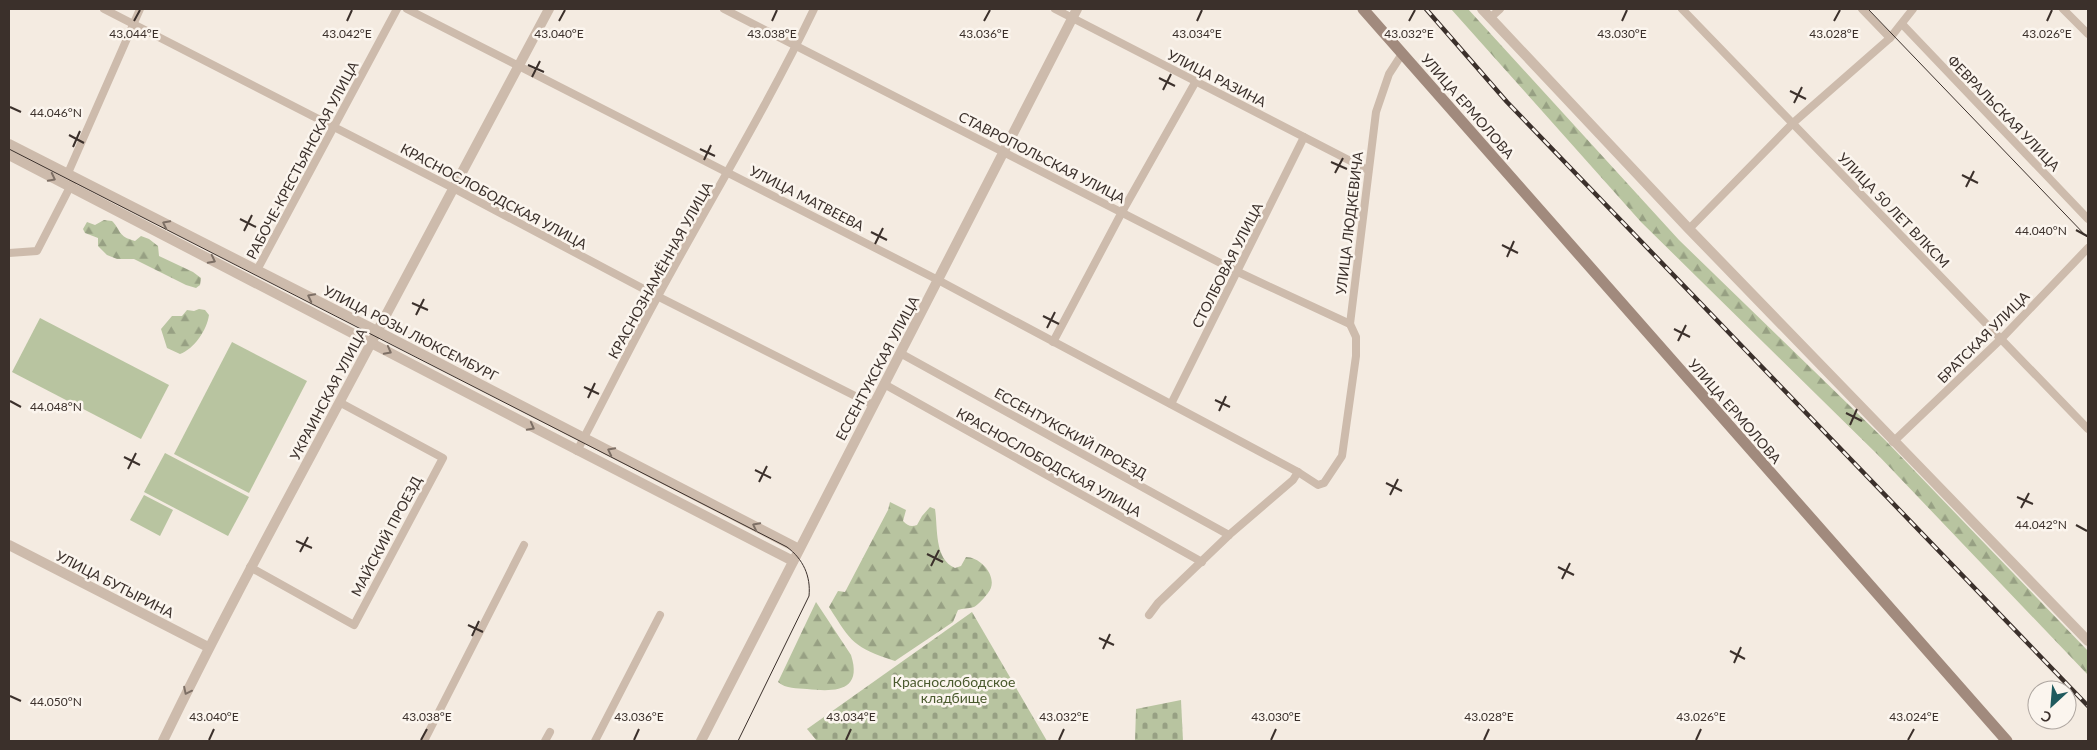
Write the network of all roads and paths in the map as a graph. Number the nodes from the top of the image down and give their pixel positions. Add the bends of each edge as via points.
1 (104, 9) edge
2 (140, 9) edge
3 (397, 9) edge
4 (407, 9) edge
5 (549, 9) edge
6 (724, 9) edge
7 (814, 9) edge
8 (1055, 9) edge
9 (1363, 9) edge
10 (1482, 9) edge
11 (1500, 9) edge
12 (1682, 9) edge
13 (1862, 9) edge
14 (1913, 9) edge
15 (2064, 9) edge
16 (1075, 13) edge
17 (1490, 18) junction
18 (133, 23) junction
19 (1902, 24) junction
20 (2088, 34) edge
21 (1890, 38) junction
22 (796, 46) junction
23 (1402, 54) junction
24 (519, 66) junction
25 (1196, 82) junction
26 (1793, 123) junction
27 (335, 127) junction
28 (1304, 137) junction
29 (9, 144) edge
30 (1003, 151) junction
31 (9, 155) edge
32 (1368, 170) junction
33 (728, 171) junction
34 (72, 175) junction
35 (70, 187) junction
36 (455, 188) junction
37 (1122, 212) junction
38 (2088, 219) edge
39 (1688, 229) junction
40 (2088, 248) edge
41 (9, 253) edge
42 (257, 270) junction
43 (1238, 272) junction
44 (938, 280) junction
45 (658, 296) junction
46 (1350, 324) junction
47 (377, 331) junction
48 (2002, 338) junction
49 (372, 342) junction
50 (1053, 342) junction
51 (900, 352) junction
52 (884, 384) junction
53 (340, 402) junction
54 (1171, 404) junction
55 (873, 405) junction
56 (2088, 429) edge
57 (584, 437) junction
58 (1893, 442) junction
59 (577, 451) junction
60 (1298, 472) junction
61 (1324, 483) joint
62 (1229, 535) junction
63 (9, 545) edge
64 (524, 545) dead end
65 (799, 549) junction
66 (793, 561) junction
67 (1202, 562) junction
68 (250, 567) junction
69 (660, 615) dead end
70 (1150, 615) dead end
71 (2088, 641) edge
72 (208, 647) junction
73 (550, 732) dead end
74 (163, 741) edge
75 (424, 741) edge
76 (545, 741) edge
77 (595, 741) edge
78 (701, 741) edge
79 (2007, 741) edge

1 - 18 street, КРАСНОСЛОБОДСКАЯ УЛИЦА
2 - 18 street
3 - 27 street, РАБОЧЕ-КРЕСТЬЯНСКАЯ УЛИЦА
4 - 24 street, УЛИЦА МАТВЕЕВА
5 - 24 street, УКРАИНСКАЯ УЛИЦА
6 - 22 street, СТАВРОПОЛЬСКАЯ УЛИЦА
7 - 22 street, КРАСНОЗНАМЁННАЯ УЛИЦА
8 - 16 street, УЛИЦА РАЗИНА
9 - 23 main road, УЛИЦА ЕРМОЛОВА
10 - 17 street
11 - 17 street
12 - 26 street, УЛИЦА 50 ЛЕТ ВЛКСМ
13 - 21 street
14 - 19 street
15 - 20 street
16 - 25 street, УЛИЦА РАЗИНА
16 - 30 street, ЕССЕНТУКСКАЯ УЛИЦА
17 - 39 street
18 - 27 street, КРАСНОСЛОБОДСКАЯ УЛИЦА
18 - 34 street
19 - 21 street
19 - 38 street, ФЕВРАЛЬСКАЯ УЛИЦА
21 - 26 street
22 - 30 street, СТАВРОПОЛЬСКАЯ УЛИЦА
22 - 33 street, КРАСНОЗНАМЁННАЯ УЛИЦА
23 - 32 street, УЛИЦА ЛЮДКЕВИЧА via 1389,74 1376,112
23 - 79 main road, УЛИЦА ЕРМОЛОВА
24 - 33 street, УЛИЦА МАТВЕЕВА
24 - 36 street, УКРАИНСКАЯ УЛИЦА
25 - 28 street, УЛИЦА РАЗИНА
25 - 37 street
26 - 39 street
26 - 48 street, УЛИЦА 50 ЛЕТ ВЛКСМ
27 - 36 street, КРАСНОСЛОБОДСКАЯ УЛИЦА
27 - 42 street, РАБОЧЕ-КРЕСТЬЯНСКАЯ УЛИЦА
28 - 32 street, УЛИЦА РАЗИНА
28 - 43 street, СТОЛБОВАЯ УЛИЦА
29 - 34 street, УЛИЦА РОЗЫ ЛЮКСЕМБУРГ
30 - 37 street, СТАВРОПОЛЬСКАЯ УЛИЦА
30 - 44 street, ЕССЕНТУКСКАЯ УЛИЦА
31 -> 35 street, УЛИЦА РОЗЫ ЛЮКСЕМБУРГ
32 - 46 street, УЛИЦА ЛЮДКЕВИЧА
33 - 44 street, УЛИЦА МАТВЕЕВА
33 - 45 street, КРАСНОЗНАМЁННАЯ УЛИЦА
34 - 35 street
42 -> 34 street, УЛИЦА РОЗЫ ЛЮКСЕМБУРГ
35 - 41 street via 37,251
35 -> 49 street, УЛИЦА РОЗЫ ЛЮКСЕМБУРГ
36 - 45 street, КРАСНОСЛОБОДСКАЯ УЛИЦА
36 - 47 street, УКРАИНСКАЯ УЛИЦА
37 - 43 street, СТАВРОПОЛЬСКАЯ УЛИЦА
37 - 50 street
39 - 58 street
40 - 48 street, БРАТСКАЯ УЛИЦА
47 -> 42 street, УЛИЦА РОЗЫ ЛЮКСЕМБУРГ
43 - 46 street, СТАВРОПОЛЬСКАЯ УЛИЦА
43 - 54 street, СТОЛБОВАЯ УЛИЦА
44 - 50 street, УЛИЦА МАТВЕЕВА
44 - 51 street, ЕССЕНТУКСКАЯ УЛИЦА
45 - 55 street, КРАСНОСЛОБОДСКАЯ УЛИЦА
45 - 57 street, КРАСНОЗНАМЁННАЯ УЛИЦА
46 - 61 street, УЛИЦА ЛЮДКЕВИЧА via 1356,337 1356,356 1342,456
47 - 49 street, УКРАИНСКАЯ УЛИЦА
47 - 57 street, УЛИЦА РОЗЫ ЛЮКСЕМБУРГ
48 - 56 street, УЛИЦА 50 ЛЕТ ВЛКСМ
48 - 58 street, БРАТСКАЯ УЛИЦА
49 - 53 street, УКРАИНСКАЯ УЛИЦА
49 -> 59 street, УЛИЦА РОЗЫ ЛЮКСЕМБУРГ
50 - 54 street, УЛИЦА МАТВЕЕВА
51 - 52 street, ЕССЕНТУКСКАЯ УЛИЦА
51 - 62 street, ЕССЕНТУКСКИЙ ПРОЕЗД
52 - 55 street, ЕССЕНТУКСКАЯ УЛИЦА
52 - 67 street, КРАСНОСЛОБОДСКАЯ УЛИЦА
53 - 68 street, УКРАИНСКАЯ УЛИЦА
53 - 68 street, МАЙСКИЙ ПРОЕЗД via 443,458 354,625
54 - 60 street, УЛИЦА МАТВЕЕВА
55 - 65 street, ЕССЕНТУКСКАЯ УЛИЦА
57 - 59 street, КРАСНОЗНАМЁННАЯ УЛИЦА
65 -> 57 street, УЛИЦА РОЗЫ ЛЮКСЕМБУРГ
58 - 71 street
59 - 66 street, УЛИЦА РОЗЫ ЛЮКСЕМБУРГ
60 - 61 street, УЛИЦА МАТВЕЕВА via 1318,485
60 - 62 street via 1293,480
62 - 67 street
63 - 72 street, УЛИЦА БУТЫРИНА
64 - 75 street
65 - 66 street, ЕССЕНТУКСКАЯ УЛИЦА
66 - 78 street, ЕССЕНТУКСКАЯ УЛИЦА
67 - 70 street via 1158,603
68 - 72 street, УКРАИНСКАЯ УЛИЦА
69 - 77 street
72 -> 74 street, УКРАИНСКАЯ УЛИЦА
73 - 76 street

